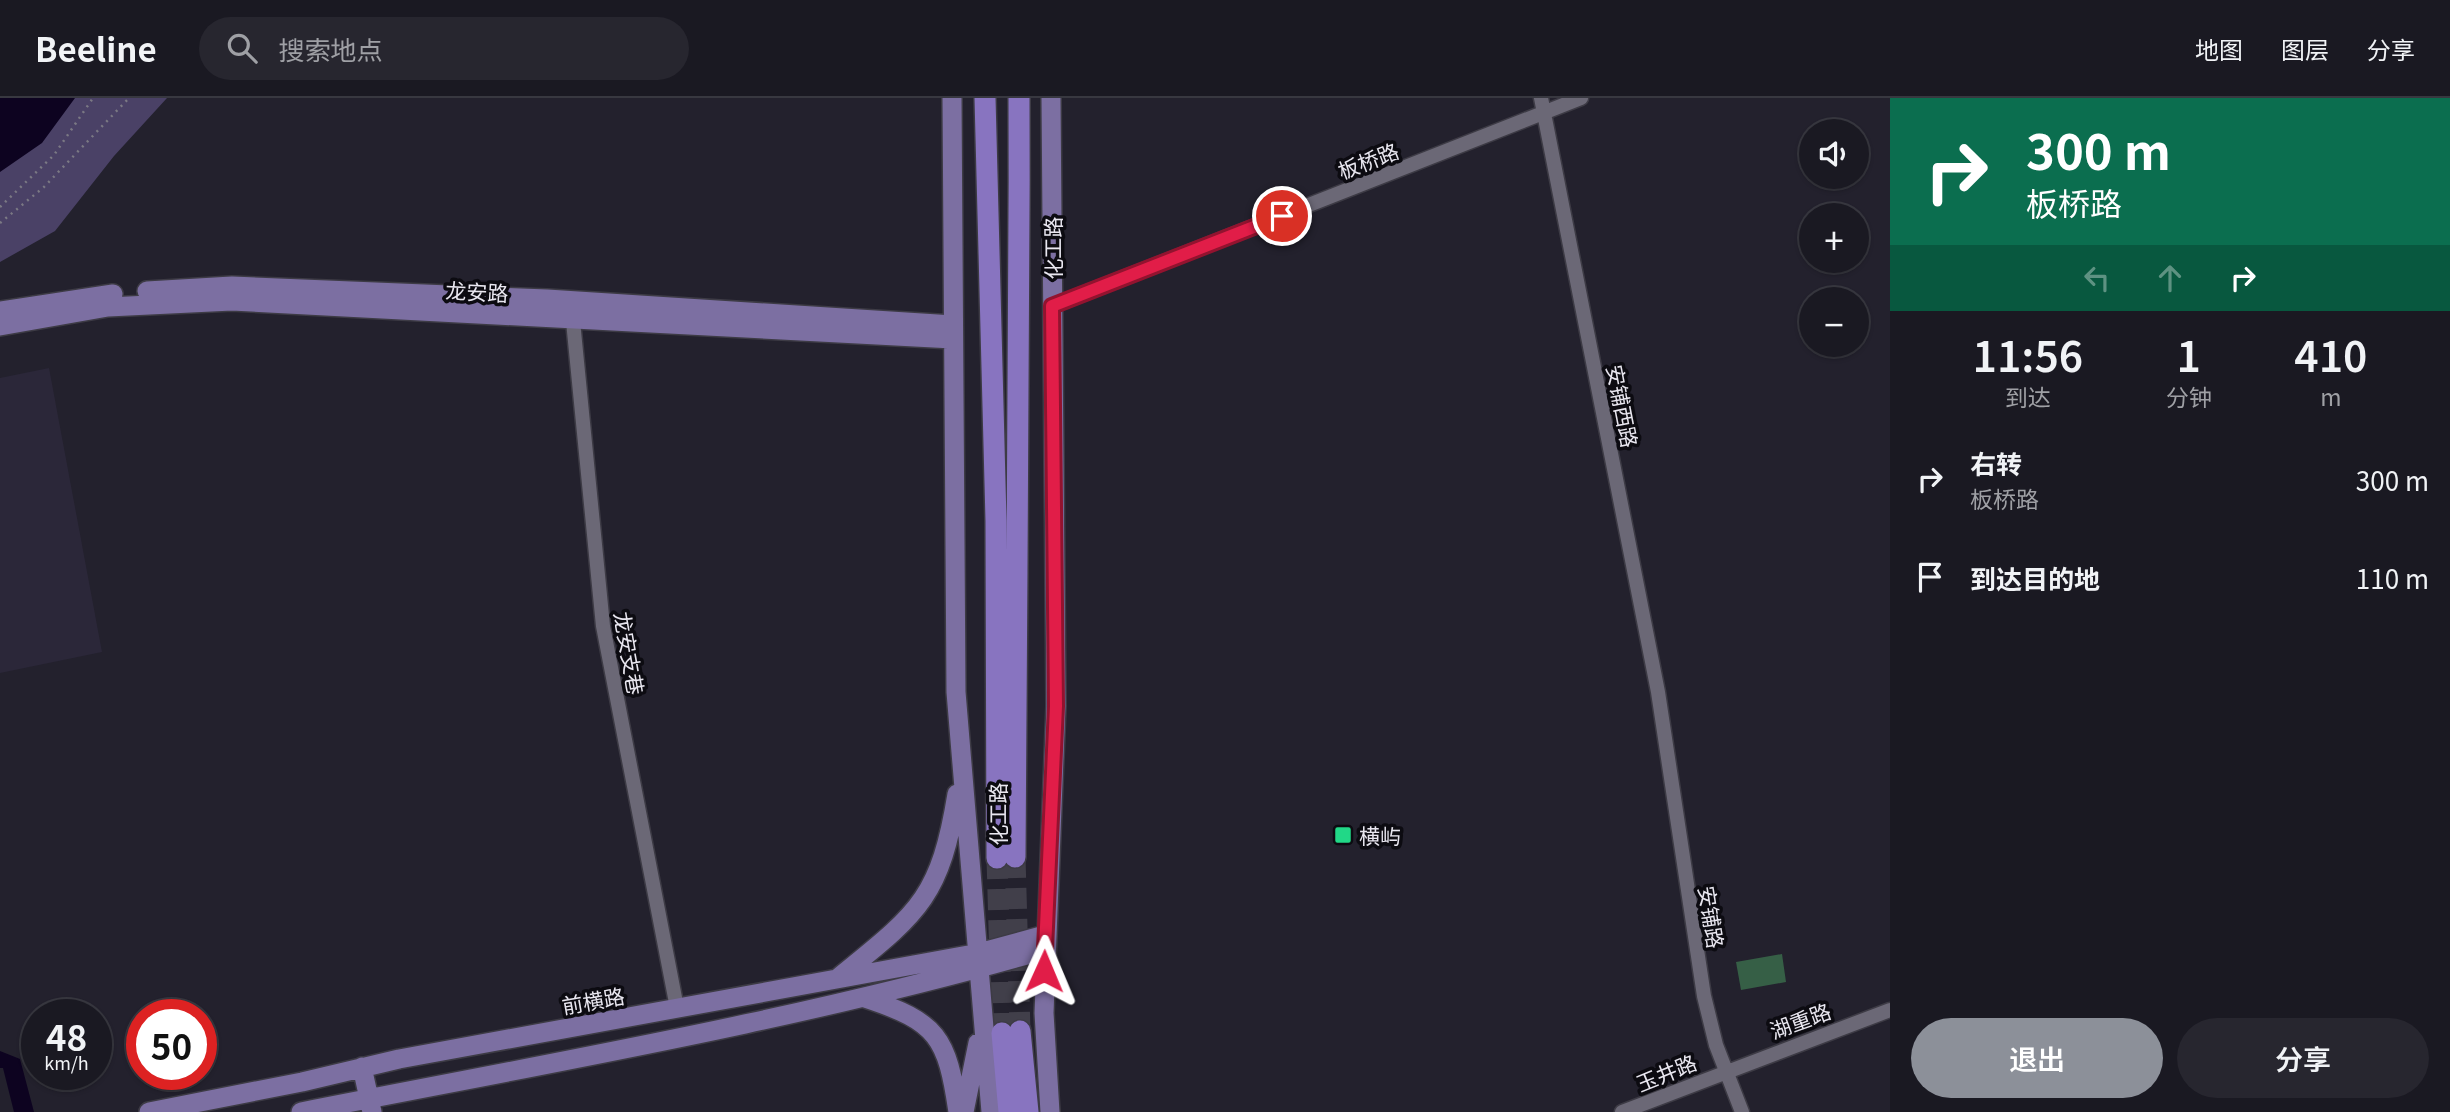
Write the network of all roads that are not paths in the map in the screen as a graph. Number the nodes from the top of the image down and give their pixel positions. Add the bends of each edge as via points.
1 (952, 98) edge
2 (985, 98) edge
3 (1019, 98) edge
4 (1051, 98) edge
5 (1541, 98) edge
6 (1581, 98) edge
7 (1544, 113) junction
8 (1052, 306) junction
9 (572, 309) junction
10 (0, 311) edge
11 (0, 326) edge
12 (953, 332) junction
13 (1663, 722) joint
14 (961, 769) junction
15 (1045, 942) junction
16 (979, 961) junction
17 (835, 979) junction
18 (863, 998) junction
19 (677, 1008) junction
20 (1890, 1010) edge
21 (982, 1021) junction
22 (354, 1070) junction
23 (1725, 1071) junction
24 (362, 1106) edge
25 (149, 1112) edge
26 (301, 1112) edge
27 (958, 1112) edge
28 (964, 1112) edge
29 (991, 1112) edge
30 (1009, 1112) edge
31 (1028, 1112) edge
32 (1050, 1112) edge
33 (1622, 1112) edge
34 (1742, 1112) edge

1 - 12 main road
2 - 3 highway, 化工路 via 1006,857 1020,324
4 - 8 main road, 化工路
5 - 7 street, 安铺西路
6 - 7 street, 板桥路
7 - 8 street, 板桥路
7 - 13 street, 安铺西路
8 - 15 main road, 化工路 via 1056,706
9 - 10 main road, 龙安路 via 232,286 124,293
9 - 11 main road, 龙安路 via 232,301 108,307
9 - 12 main road, 龙安路
9 - 19 street, 龙安支巷 via 603,626
12 - 14 main road
13 - 23 street, 安铺路 via 1696,953
14 - 16 main road
14 - 17 main road via 949,839 930,891 893,933
15 - 16 main road, 前横路
15 - 32 main road, 化工路
16 - 17 main road, 前横路
16 - 18 main road, 前横路
16 - 21 main road
17 - 19 main road, 前横路
18 - 24 main road, 前横路
18 - 27 main road via 900,1009 941,1041
19 - 22 main road, 前横路
20 - 23 street, 湖重路
21 - 28 main road
21 - 29 main road
22 - 24 main road
22 - 25 main road, 前横路
23 - 33 street, 玉井路
23 - 34 street, 安铺路
24 - 26 main road, 前横路
30 - 31 highway via 1011,1032

